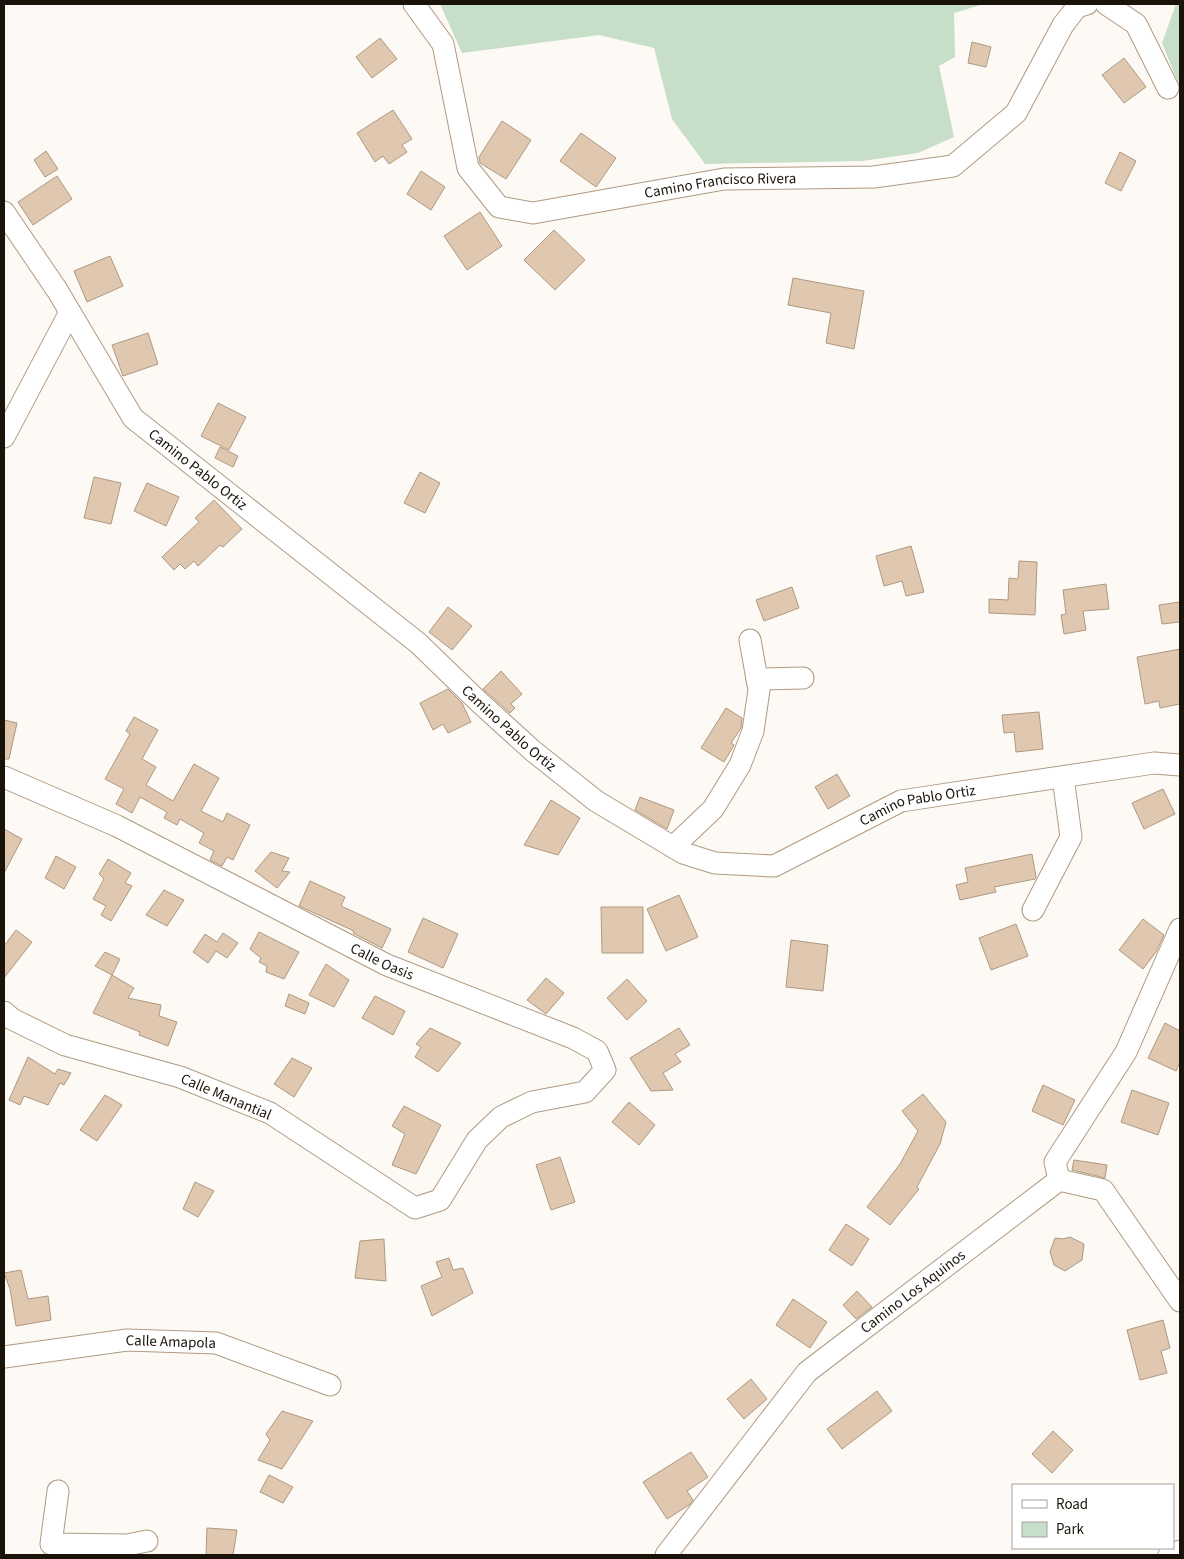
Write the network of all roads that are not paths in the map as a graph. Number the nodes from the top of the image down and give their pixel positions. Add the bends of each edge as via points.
1 (414, 4) edge
2 (1087, 4) edge
3 (1106, 4) edge
4 (1168, 88) dead end
5 (4, 212) edge
6 (70, 312) junction
7 (4, 437) edge
8 (750, 640) dead end
9 (803, 678) dead end
10 (757, 679) junction
11 (1180, 765) edge
12 (4, 777) edge
13 (1063, 777) junction
14 (673, 847) junction
15 (1033, 910) dead end
16 (1180, 929) edge
17 (4, 1012) edge
18 (468, 1154) joint
19 (1059, 1180) junction
20 (1180, 1301) edge
21 (4, 1357) edge
22 (330, 1385) dead end
23 (58, 1490) dead end
24 (147, 1541) dead end
25 (49, 1549) edge
26 (1180, 1551) edge
27 (666, 1555) edge
28 (1170, 1555) edge

1 - 2 street, Camino Francisco Rivera via 443,44 468,168 500,207 532,213 724,179 874,177 954,166 1016,113 1063,25 1078,7
3 - 4 street via 1136,24
5 - 6 street, Camino Pablo Ortiz
6 - 7 street
6 - 14 street, Camino Pablo Ortiz via 133,418 418,643 528,747 596,801
8 - 10 street
9 - 10 street
10 - 14 street via 759,690 753,730 740,764 712,809
11 - 13 street, Camino Pablo Ortiz via 1154,763
12 - 18 street, Calle Oasis via 117,826 387,965 573,1038 597,1051 605,1070 585,1092 532,1102 501,1118 477,1140
13 - 14 street, Camino Pablo Ortiz via 901,802 774,866 716,863
13 - 15 street via 1071,838
16 - 19 street via 1126,1052 1055,1162
17 - 18 street, Calle Manantial via 65,1045 180,1077 270,1113 415,1208 440,1200
19 - 20 street via 1103,1190
19 - 27 street, Camino Los Aquinos via 807,1372
21 - 22 street, Calle Amapola via 127,1340 216,1343
23 - 25 street
24 - 25 street
26 - 28 street

